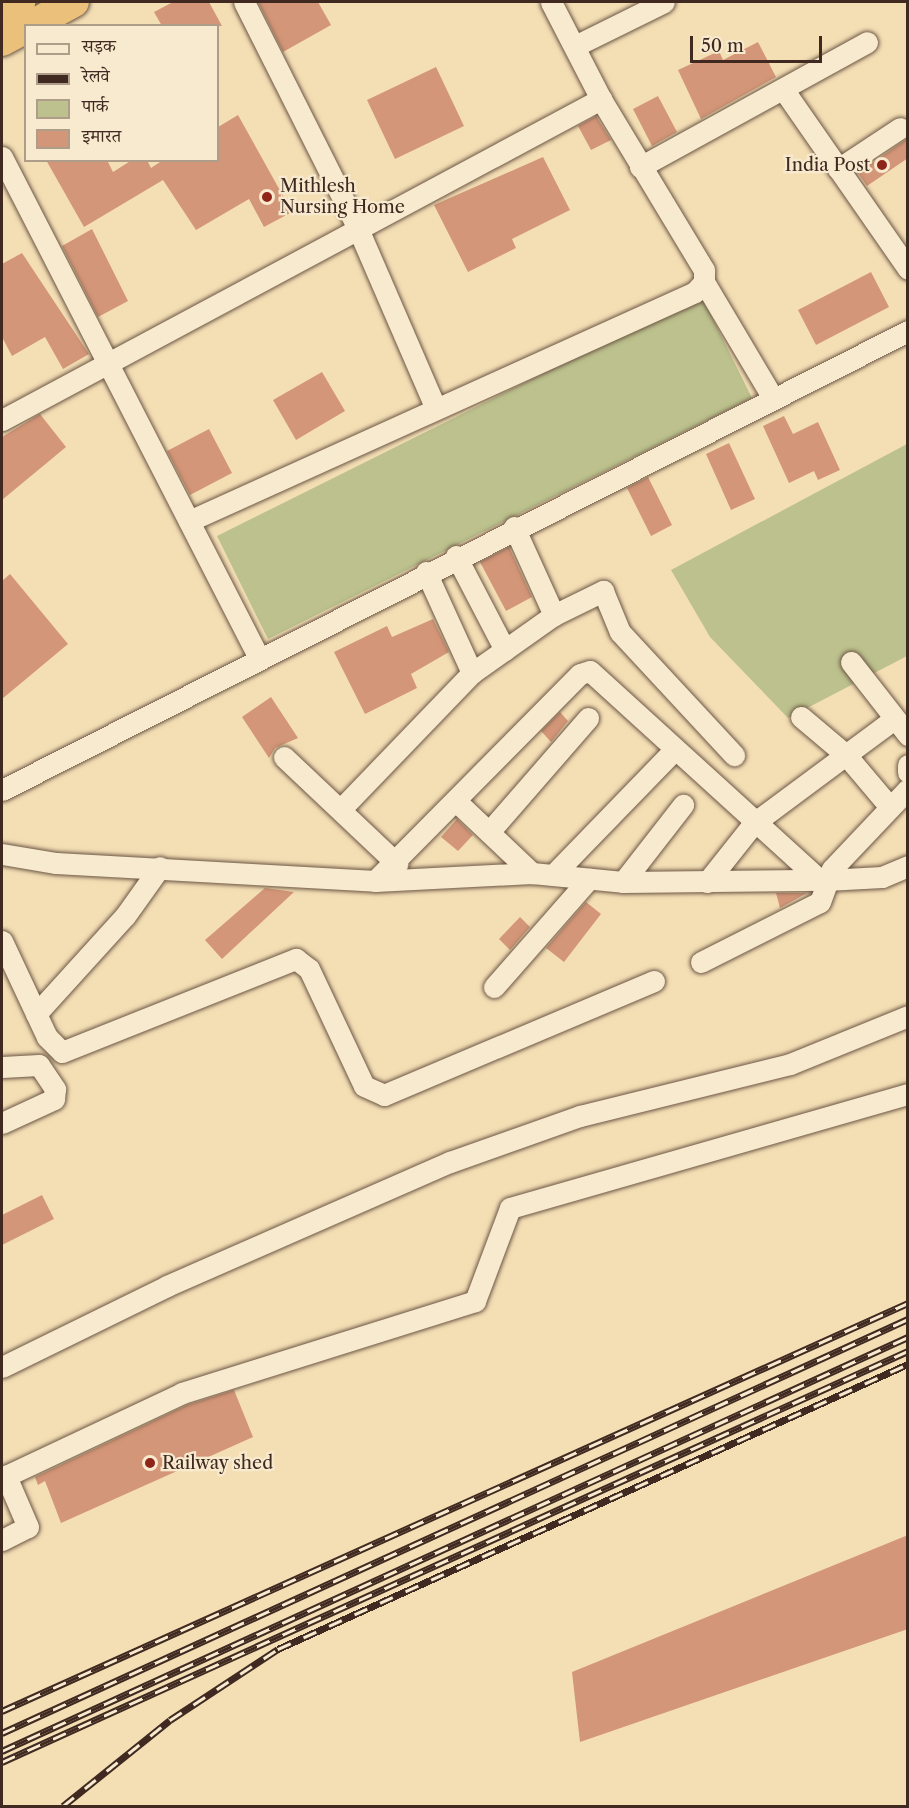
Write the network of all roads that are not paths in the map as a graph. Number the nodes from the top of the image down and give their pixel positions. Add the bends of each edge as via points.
1 (20, 2) edge
2 (74, 2) edge
3 (244, 2) edge
4 (551, 2) edge
5 (664, 2) edge
6 (2, 12) edge
7 (34, 24) edge
8 (24, 29) edge
9 (2, 41) edge
10 (867, 42) dead end
11 (575, 46) junction
12 (783, 89) junction
13 (601, 99) junction
14 (900, 128) dead end
15 (2, 157) edge
16 (640, 167) junction
17 (838, 169) junction
18 (359, 231) junction
19 (908, 269) edge
20 (704, 282) junction
21 (908, 331) edge
22 (105, 360) junction
23 (773, 398) junction
24 (435, 407) junction
25 (2, 420) edge
26 (189, 521) junction
27 (514, 526) junction
28 (456, 556) junction
29 (426, 572) junction
30 (554, 615) junction
31 (505, 650) junction
32 (259, 658) junction
33 (851, 662) dead end
34 (472, 674) junction
35 (801, 717) dead end
36 (588, 718) dead end
37 (901, 727) edge
38 (675, 749) junction
39 (734, 755) dead end
40 (846, 755) junction
41 (284, 757) dead end
42 (908, 765) edge
43 (908, 772) edge
44 (908, 789) edge
45 (2, 790) edge
46 (456, 801) junction
47 (683, 805) dead end
48 (890, 807) junction
49 (341, 809) junction
50 (754, 823) junction
51 (489, 832) junction
52 (2, 854) edge
53 (397, 864) junction
54 (908, 866) edge
55 (159, 867) junction
56 (532, 873) junction
57 (553, 875) junction
58 (589, 879) junction
59 (823, 880) junction
60 (375, 881) junction
61 (623, 882) junction
62 (707, 882) junction
63 (2, 941) edge
64 (701, 962) dead end
65 (654, 981) dead end
66 (494, 987) dead end
67 (36, 1014) junction
68 (908, 1016) edge
69 (2, 1067) edge
70 (908, 1094) edge
71 (2, 1123) edge
72 (2, 1367) edge
73 (2, 1540) edge

1 - 6 highway
2 - 7 highway
3 - 18 street
4 - 11 street
5 - 11 street
8 - 9 highway
10 - 12 street
11 - 13 street
12 - 16 street
12 - 17 street
13 - 16 street
13 - 18 street
14 - 17 street
15 - 22 street
16 - 20 street via 704,270
17 - 19 street
18 - 22 street
18 - 24 street
20 - 23 street
20 - 24 street via 695,292
21 - 23 street
22 - 25 street
22 - 26 street
23 - 27 street
24 - 26 street
26 - 32 street
27 - 28 street
27 - 30 street
28 - 29 street
28 - 31 street
29 - 32 street
29 - 34 street
30 - 31 street
30 - 39 street via 603,591 620,632
31 - 34 street
32 - 45 street
33 - 37 street
34 - 49 street
35 - 40 street
36 - 51 street
37 - 40 street
38 - 46 street via 597,676 580,674
38 - 50 street
38 - 57 street
40 - 48 street
40 - 50 street
41 - 49 street
42 - 43 street
44 - 48 street
46 - 51 street
46 - 53 street
47 - 61 street
48 - 59 street
49 - 53 street
50 - 59 street
50 - 62 street
51 - 56 street
52 - 55 street via 56,864
53 - 60 street
54 - 59 street via 882,877
55 - 60 street
55 - 67 street via 125,916
56 - 57 street
56 - 60 street
57 - 58 street
58 - 61 street
58 - 66 street
59 - 62 street
59 - 64 street via 820,902 811,909
61 - 62 street
63 - 67 street
65 - 67 street via 384,1095 364,1086 309,969 296,959 62,1052 52,1046
68 - 72 street via 790,1064 580,1116 450,1162 177,1281
69 - 71 street via 39,1065 55,1089 54,1099
70 - 73 street via 510,1208 475,1302 182,1393 6,1476 28,1527

